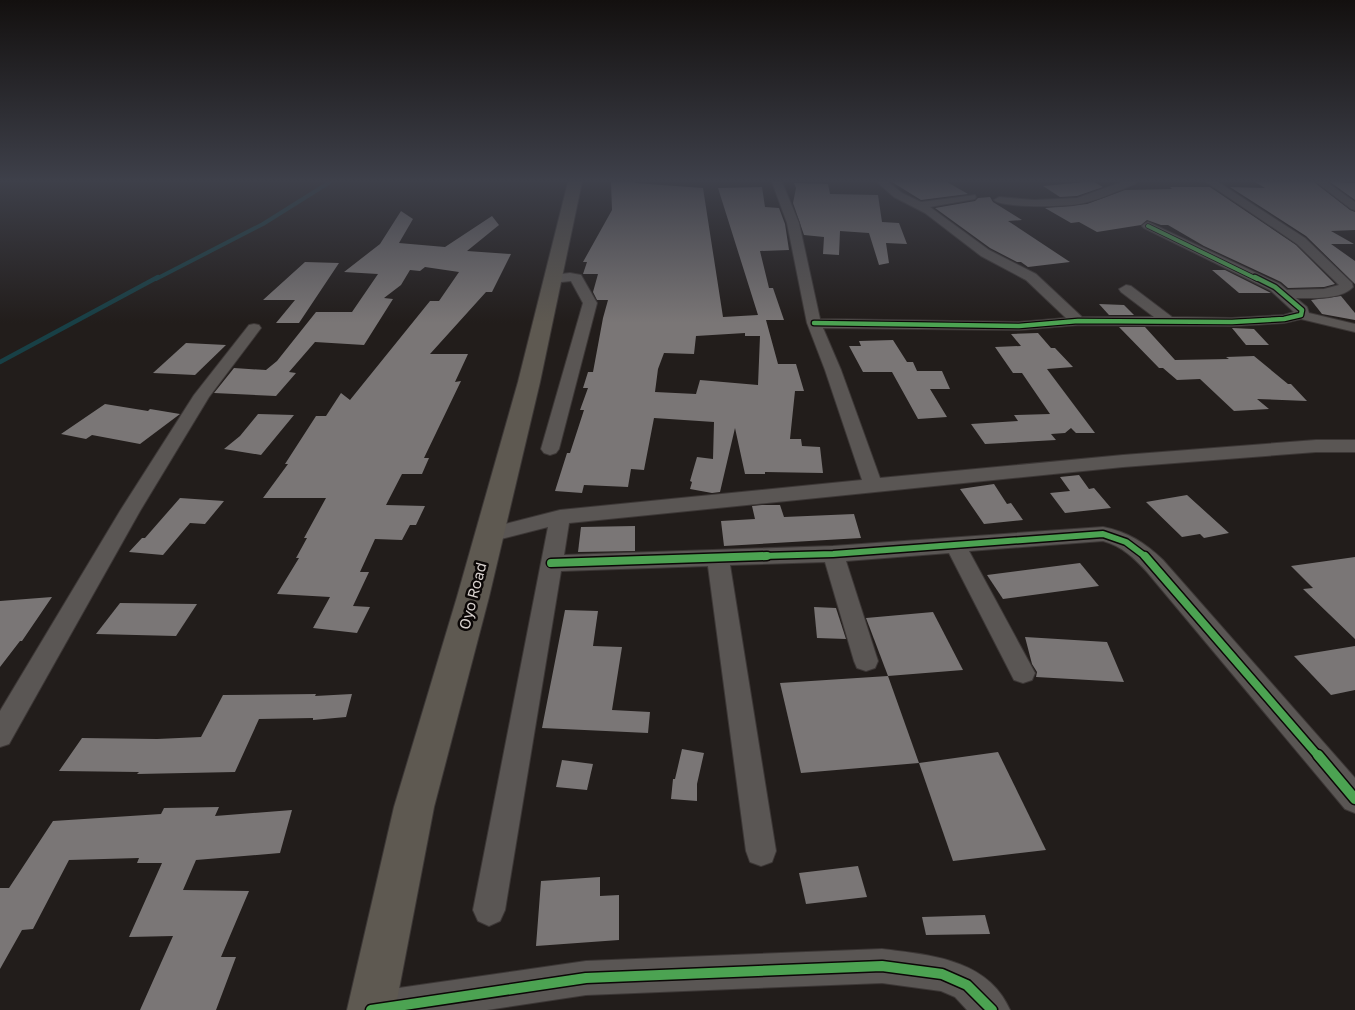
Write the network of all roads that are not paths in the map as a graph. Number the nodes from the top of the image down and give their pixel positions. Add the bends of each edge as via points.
1 (564, 229) edge
2 (794, 229) edge
3 (953, 229) edge
4 (1155, 229) edge
5 (1282, 229) edge
6 (552, 280) junction
7 (1126, 288) dead end
8 (1284, 294) junction
9 (1301, 315) junction
10 (1078, 321) junction
11 (1170, 322) junction
12 (814, 323) junction
13 (254, 328) dead end
14 (1355, 328) edge
15 (1355, 446) edge
16 (550, 449) dead end
17 (873, 484) junction
18 (560, 517) junction
19 (489, 535) junction
20 (955, 545) junction
21 (833, 554) junction
22 (718, 557) junction
23 (551, 563) junction
24 (866, 661) dead end
25 (1023, 673) dead end
26 (0, 735) edge
27 (1355, 799) edge
28 (761, 851) dead end
29 (489, 910) dead end
30 (371, 1010) edge
31 (992, 1010) edge

1 - 6 highway, Oyo Road
2 - 12 street
3 - 10 street via 985,253 1031,277
4 - 8 street
5 - 8 street via 1300,241 1346,287 1326,292
6 - 16 street via 576,278 590,303
6 - 19 highway, Oyo Road
7 - 11 street
8 - 9 street via 1302,310
9 - 11 street via 1232,322
9 - 14 street
10 - 11 street
10 - 12 street via 1019,326
12 - 17 street
13 - 26 street via 202,395 140,494
15 - 17 street via 1316,446 1123,461
17 - 18 street
18 - 19 street
18 - 23 street
19 - 30 highway, Oyo Road via 414,806
20 - 21 street
20 - 25 street
20 - 27 street via 1103,534 1119,537 1135,546
21 - 22 street
21 - 24 street
22 - 23 street
22 - 28 street
23 - 29 street
30 - 31 street via 586,978 882,966 942,974 967,985

